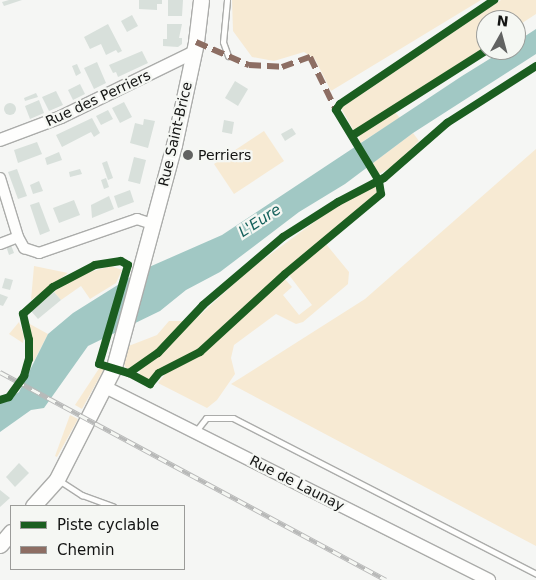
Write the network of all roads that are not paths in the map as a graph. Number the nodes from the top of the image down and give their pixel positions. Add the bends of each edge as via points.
1 (201, 0) edge
2 (228, 0) edge
3 (194, 52) junction
4 (228, 56) dead end
5 (0, 140) edge
6 (0, 178) edge
7 (152, 224) junction
8 (18, 237) junction
9 (1, 241) edge
10 (105, 387) junction
11 (195, 431) junction
12 (57, 479) junction
13 (34, 505) edge
14 (110, 505) edge
15 (10, 533) edge
16 (0, 545) edge
17 (536, 574) edge
18 (489, 580) edge

1 - 3 main road, Rue Saint-Brice
2 - 4 lane via 223,42
3 - 5 street, Rue des Perriers via 61,117
3 - 7 main road, Rue Saint-Brice
6 - 8 street
7 - 8 street via 136,219 39,253 24,248
7 - 10 main road, Rue Saint-Brice via 124,331
8 - 9 street
10 - 11 street, Rue de Launay
10 - 12 main road, Rue Saint-Brice
11 - 17 lane via 206,418 233,418
11 - 18 street, Rue de Launay
12 - 13 main road, Rue Saint-Brice
12 - 14 lane via 82,495
15 - 16 main road

